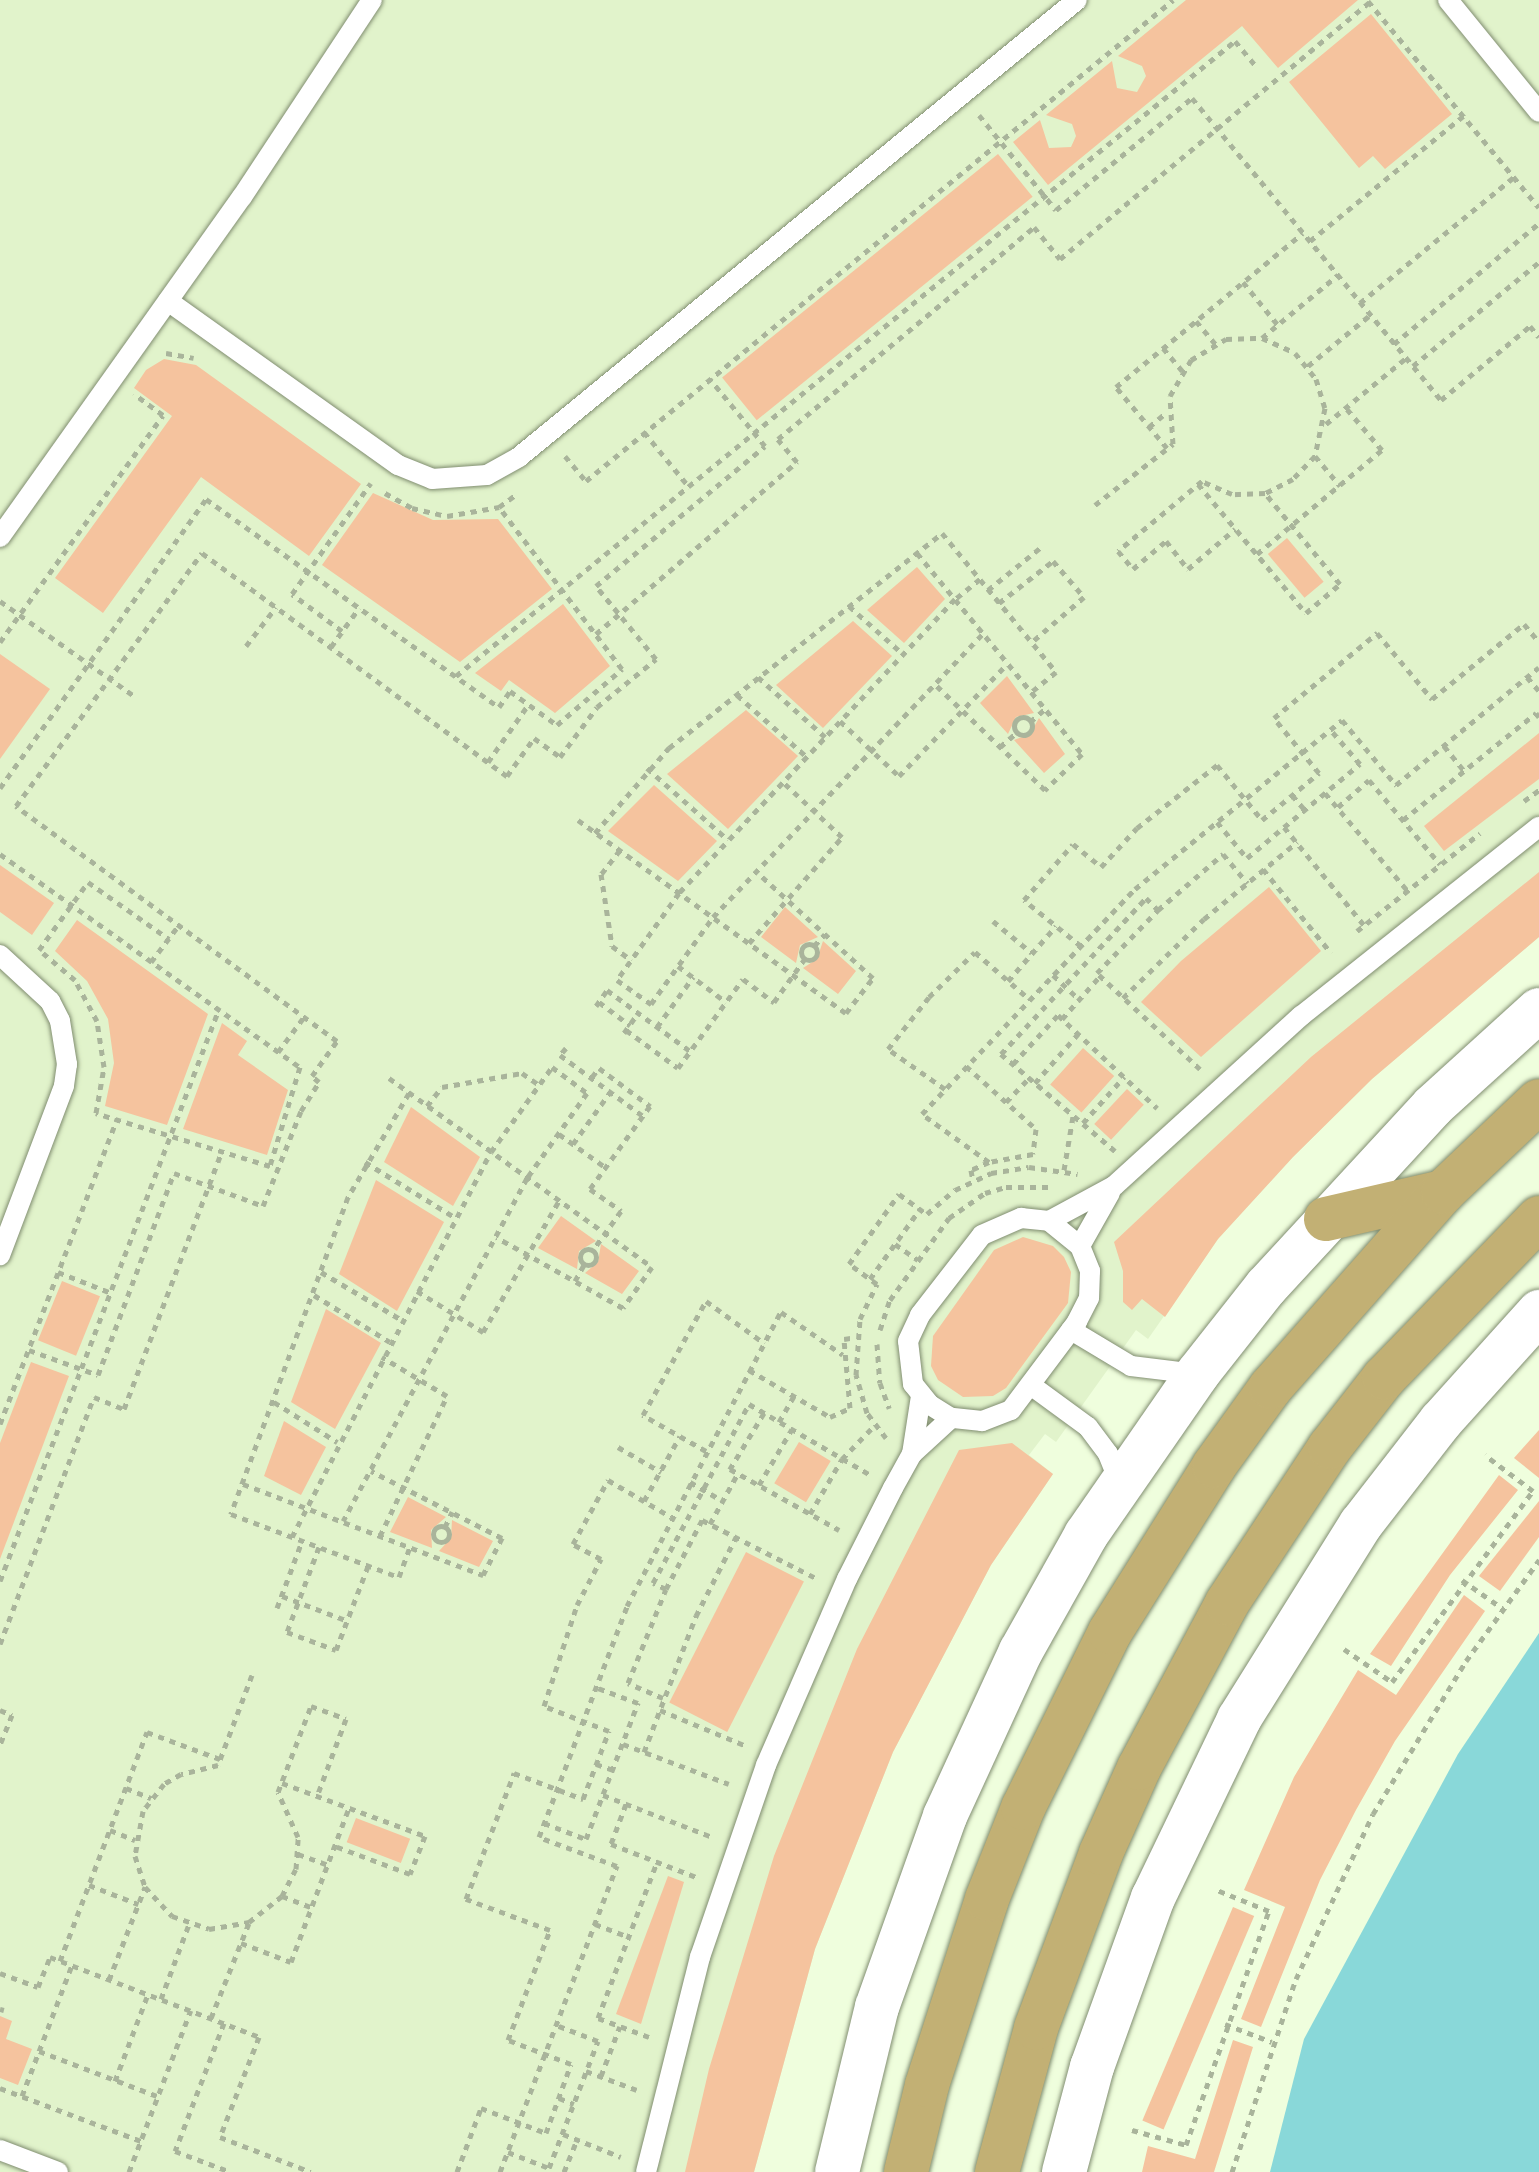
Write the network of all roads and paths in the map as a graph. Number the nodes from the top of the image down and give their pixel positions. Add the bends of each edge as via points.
1 (372, 0) edge
2 (1077, 0) edge
3 (1173, 0) edge
4 (1448, 0) edge
5 (1369, 1) edge
6 (1257, 67) dead end
7 (962, 94) junction
8 (1539, 112) edge
9 (1463, 116) junction
10 (1217, 129) junction
11 (1000, 141) junction
12 (1514, 177) junction
13 (1046, 197) junction
14 (1539, 208) edge
15 (1539, 223) edge
16 (1303, 233) junction
17 (1310, 241) junction
18 (1539, 262) edge
19 (1338, 275) junction
20 (1243, 282) junction
21 (168, 301) junction
22 (1360, 303) junction
23 (1370, 315) junction
24 (1196, 321) junction
25 (1278, 325) junction
26 (1539, 337) edge
27 (1262, 338) junction
28 (1215, 344) junction
29 (1394, 344) junction
30 (1163, 348) junction
31 (162, 353) dead end
32 (1406, 358) junction
33 (200, 361) dead end
34 (1308, 366) junction
35 (1413, 366) junction
36 (1182, 371) junction
37 (710, 379) junction
38 (126, 388) dead end
39 (1346, 408) junction
40 (1168, 411) junction
41 (1325, 424) junction
42 (1149, 427) junction
43 (644, 432) junction
44 (755, 434) junction
45 (1167, 448) junction
46 (1315, 456) junction
47 (554, 464) dead end
48 (359, 474) dead end
49 (371, 483) junction
50 (1198, 484) junction
51 (1340, 486) junction
52 (690, 488) junction
53 (521, 490) dead end
54 (1265, 493) junction
55 (1095, 505) dead end
56 (499, 507) junction
57 (1291, 526) junction
58 (1235, 529) junction
59 (0, 537) edge
60 (1040, 548) dead end
61 (917, 553) junction
62 (1257, 554) junction
63 (308, 571) junction
64 (980, 579) junction
65 (988, 590) junction
66 (563, 592) junction
67 (955, 599) junction
68 (0, 601) edge
69 (999, 603) junction
70 (849, 606) junction
71 (276, 607) junction
72 (359, 608) junction
73 (20, 614) junction
74 (619, 614) junction
75 (342, 631) junction
76 (983, 633) junction
77 (596, 634) junction
78 (0, 642) edge
79 (1032, 642) junction
80 (1539, 642) edge
81 (246, 646) dead end
82 (331, 647) junction
83 (903, 654) junction
84 (88, 663) junction
85 (1007, 664) junction
86 (1539, 667) edge
87 (456, 676) junction
88 (758, 677) junction
89 (1527, 677) junction
90 (110, 679) junction
91 (935, 684) junction
92 (1539, 691) edge
93 (1031, 692) junction
94 (737, 695) junction
95 (134, 696) dead end
96 (528, 705) junction
97 (960, 709) junction
98 (1045, 709) junction
99 (1539, 717) edge
100 (840, 721) junction
101 (1030, 722) junction
102 (1330, 729) junction
103 (1017, 732) junction
104 (825, 737) junction
105 (1444, 746) junction
106 (1000, 747) junction
107 (872, 750) junction
108 (1302, 752) junction
109 (807, 757) junction
110 (488, 762) junction
111 (647, 768) junction
112 (1464, 771) junction
113 (783, 782) junction
114 (0, 788) edge
115 (1325, 793) junction
116 (1292, 795) junction
117 (1245, 799) junction
118 (1338, 807) junction
119 (1305, 810) junction
120 (814, 811) junction
121 (578, 820) dead end
122 (1403, 820) junction
123 (1217, 822) junction
124 (1284, 827) junction
125 (1539, 827) edge
126 (595, 833) junction
127 (728, 840) junction
128 (1297, 842) junction
129 (620, 850) junction
130 (0, 854) edge
131 (1440, 864) dead end
132 (1263, 869) junction
133 (757, 871) junction
134 (1247, 883) junction
135 (1407, 890) dead end
136 (679, 893) junction
137 (784, 897) junction
138 (72, 905) junction
139 (713, 917) junction
140 (993, 921) dead end
141 (179, 925) junction
142 (1364, 925) dead end
143 (1056, 926) junction
144 (825, 934) junction
145 (169, 939) junction
146 (29, 943) dead end
147 (749, 943) junction
148 (814, 946) junction
149 (1081, 946) junction
150 (39, 950) junction
151 (1032, 953) junction
152 (1331, 953) dead end
153 (0, 955) edge
154 (631, 960) junction
155 (804, 960) junction
156 (151, 962) junction
157 (678, 966) junction
158 (793, 975) junction
159 (1053, 975) junction
160 (1100, 976) junction
161 (693, 977) junction
162 (1008, 981) junction
163 (1123, 998) junction
164 (1029, 999) junction
165 (1080, 1000) junction
166 (726, 1002) junction
167 (219, 1009) junction
168 (1539, 1010) edge
169 (638, 1013) junction
170 (304, 1017) junction
171 (1062, 1019) junction
172 (657, 1027) junction
173 (626, 1029) junction
174 (1078, 1034) junction
175 (566, 1048) dead end
176 (690, 1051) junction
177 (278, 1052) junction
178 (1013, 1064) dead end
179 (966, 1066) junction
180 (1200, 1069) dead end
181 (592, 1077) junction
182 (1124, 1077) junction
183 (389, 1078) dead end
184 (539, 1085) junction
185 (945, 1089) junction
186 (611, 1091) junction
187 (409, 1093) junction
188 (1539, 1101) edge
189 (1006, 1102) junction
190 (427, 1106) junction
191 (1157, 1108) dead end
192 (1073, 1115) dead end
193 (643, 1116) junction
194 (117, 1119) junction
195 (1083, 1123) dead end
196 (559, 1134) junction
197 (170, 1136) junction
198 (573, 1144) junction
199 (222, 1151) junction
200 (491, 1152) junction
201 (365, 1162) junction
202 (989, 1162) junction
203 (605, 1167) junction
204 (1064, 1170) junction
205 (1087, 1176) dead end
206 (527, 1178) junction
207 (973, 1181) junction
208 (208, 1186) junction
209 (1114, 1186) junction
210 (1443, 1192) junction
211 (559, 1201) junction
212 (920, 1209) junction
213 (456, 1218) junction
214 (1539, 1218) edge
215 (1326, 1219) junction
216 (1049, 1221) junction
217 (604, 1234) junction
218 (496, 1237) junction
219 (895, 1244) junction
220 (1080, 1246) junction
221 (593, 1250) junction
222 (526, 1253) junction
223 (0, 1255) edge
224 (918, 1260) dead end
225 (584, 1265) junction
226 (58, 1272) junction
227 (321, 1272) junction
228 (870, 1279) junction
229 (575, 1281) junction
230 (417, 1291) junction
231 (110, 1292) junction
232 (314, 1295) junction
233 (1539, 1312) edge
234 (454, 1314) junction
235 (402, 1320) junction
236 (1071, 1330) junction
237 (856, 1337) junction
238 (390, 1342) junction
239 (764, 1343) junction
240 (29, 1350) junction
241 (843, 1355) junction
242 (382, 1357) junction
243 (81, 1369) junction
244 (749, 1370) junction
245 (1198, 1373) junction
246 (419, 1379) junction
247 (1032, 1386) junction
248 (794, 1396) junction
249 (921, 1396) junction
250 (274, 1402) junction
251 (764, 1413) dead end
252 (951, 1418) junction
253 (779, 1422) dead end
254 (0, 1424) edge
255 (875, 1425) junction
256 (792, 1429) dead end
257 (680, 1436) junction
258 (887, 1439) dead end
259 (337, 1442) junction
260 (618, 1447) dead end
261 (706, 1451) junction
262 (912, 1454) junction
263 (1485, 1455) dead end
264 (371, 1471) junction
265 (661, 1472) junction
266 (738, 1473) junction
267 (690, 1482) junction
268 (243, 1484) junction
269 (1120, 1484) junction
270 (759, 1485) junction
271 (401, 1486) junction
272 (644, 1501) junction
273 (723, 1501) junction
274 (304, 1507) junction
275 (452, 1512) junction
276 (810, 1514) junction
277 (671, 1517) junction
278 (343, 1521) junction
279 (710, 1524) junction
280 (445, 1527) junction
281 (839, 1530) dead end
282 (380, 1536) junction
283 (292, 1537) junction
284 (736, 1537) junction
285 (302, 1541) junction
286 (438, 1542) junction
287 (319, 1547) junction
288 (410, 1547) junction
289 (432, 1555) junction
290 (1539, 1560) edge
291 (368, 1566) junction
292 (816, 1578) dead end
293 (1462, 1580) junction
294 (0, 1581) edge
295 (282, 1596) junction
296 (299, 1603) junction
297 (277, 1608) dead end
298 (1502, 1608) junction
299 (348, 1621) junction
300 (0, 1644) edge
301 (1344, 1649) dead end
302 (252, 1675) dead end
303 (595, 1687) junction
304 (663, 1698) junction
305 (0, 1710) edge
306 (660, 1710) junction
307 (582, 1721) junction
308 (623, 1744) junction
309 (0, 1745) edge
310 (744, 1745) dead end
311 (644, 1752) junction
312 (220, 1759) junction
313 (596, 1764) junction
314 (613, 1770) junction
315 (282, 1783) junction
316 (729, 1784) dead end
317 (126, 1788) junction
318 (557, 1789) junction
319 (603, 1795) junction
320 (317, 1796) junction
321 (151, 1798) junction
322 (626, 1804) junction
323 (349, 1808) junction
324 (544, 1823) junction
325 (110, 1830) junction
326 (710, 1836) dead end
327 (135, 1840) junction
328 (335, 1846) junction
329 (298, 1854) junction
330 (657, 1862) junction
331 (328, 1865) junction
332 (696, 1877) dead end
333 (89, 1885) junction
334 (145, 1887) junction
335 (1217, 1890) dead end
336 (282, 1896) junction
337 (138, 1904) junction
338 (311, 1907) junction
339 (249, 1922) junction
340 (189, 1924) junction
341 (595, 1924) junction
342 (629, 1937) junction
343 (241, 1943) junction
344 (60, 1961) junction
345 (72, 1965) junction
346 (0, 1973) edge
347 (109, 1980) junction
348 (148, 1994) junction
349 (161, 1999) junction
350 (191, 2010) junction
351 (211, 2018) junction
352 (224, 2023) junction
353 (1225, 2024) junction
354 (556, 2025) junction
355 (620, 2026) junction
356 (649, 2037) dead end
357 (1272, 2042) junction
358 (39, 2051) junction
359 (545, 2054) junction
360 (586, 2071) junction
361 (601, 2076) junction
362 (115, 2081) junction
363 (0, 2088) edge
364 (637, 2090) dead end
365 (22, 2096) junction
366 (158, 2097) junction
367 (559, 2098) junction
368 (574, 2104) junction
369 (519, 2122) junction
370 (1132, 2130) dead end
371 (563, 2134) junction
372 (577, 2139) junction
373 (141, 2141) junction
374 (0, 2150) edge
375 (508, 2152) junction
376 (622, 2157) dead end
377 (58, 2172) edge
378 (129, 2172) edge
379 (231, 2172) edge
380 (311, 2172) edge
381 (457, 2172) edge
382 (500, 2172) edge
383 (564, 2172) edge
384 (646, 2172) edge
385 (837, 2172) edge
386 (906, 2172) edge
387 (997, 2172) edge
388 (1064, 2172) edge
389 (1232, 2172) edge

1 - 21 lane
2 - 7 lane
3 - 11 path
4 - 8 lane
5 - 9 path
5 - 10 path
6 - 13 path via 1235,41
7 - 11 path
7 - 21 lane via 519,457 487,475 432,479 398,465
9 - 12 path
9 - 17 path
10 - 13 path via 1192,98 1056,210
10 - 16 path
10 - 74 path via 1060,259 1034,227 778,439 797,462
11 - 13 path
11 - 37 path
12 - 14 path
12 - 22 path
13 - 44 path
15 - 29 path
16 - 17 path
16 - 20 path
17 - 19 path
18 - 35 path
19 - 22 path
19 - 25 path
20 - 24 path
20 - 25 path
21 - 59 lane
22 - 23 path
23 - 29 path
23 - 34 path
24 - 28 path
24 - 30 path
25 - 27 path
26 - 35 path via 1530,326 1441,400
27 - 28 path
27 - 34 path via 1279,343
28 - 36 path
29 - 32 path
30 - 36 path
30 - 42 path via 1116,387
31 - 33 path
32 - 35 path
32 - 39 path
34 - 41 path via 1322,393
36 - 40 path
37 - 43 path
37 - 44 path
38 - 73 path via 163,415
39 - 41 path
39 - 51 path via 1382,450
40 - 42 path
40 - 45 path via 1173,444
41 - 46 path
42 - 45 path
43 - 47 path via 586,481 565,456
43 - 52 path
44 - 52 path
44 - 74 path via 765,446 596,586
45 - 55 path
46 - 51 path
46 - 54 path via 1293,479
48 - 49 path
49 - 56 path via 429,513 464,515
49 - 63 path
50 - 54 path via 1202,481 1232,494
50 - 58 path
50 - 58 path via 1118,551 1133,569 1166,541 1188,569
51 - 57 path
52 - 66 path
53 - 56 path
54 - 57 path
56 - 66 path
57 - 62 path
57 - 62 path via 1340,584 1306,613
58 - 62 path
60 - 65 path
61 - 64 path via 942,533
61 - 67 path
61 - 70 path
63 - 72 path
63 - 75 path via 292,594
63 - 84 path via 206,499
64 - 65 path
64 - 67 path
65 - 69 path
66 - 77 path
66 - 87 path
67 - 76 path
67 - 83 path
68 - 73 path
69 - 79 path
69 - 79 path via 1053,561 1084,597
70 - 83 path
70 - 88 path
71 - 81 path
71 - 82 path
71 - 90 path via 202,553
72 - 75 path
72 - 87 path
73 - 78 path
73 - 84 path
74 - 77 path
74 - 110 path via 656,659 597,707 560,757 534,738 507,776
75 - 82 path
76 - 85 path
76 - 91 path
77 - 96 path via 622,669 557,725
79 - 93 path via 1056,672
80 - 108 path via 1524,624 1432,699 1377,633 1274,718
82 - 110 path
83 - 100 path
84 - 90 path
84 - 114 path
85 - 93 path
85 - 97 path
86 - 89 path
87 - 96 path via 499,707 510,691
88 - 94 path
88 - 104 path
89 - 92 path
89 - 105 path
90 - 95 path
90 - 141 path via 16,806
91 - 97 path
91 - 107 path
93 - 98 path
94 - 109 path
94 - 111 path
96 - 110 path
97 - 106 path
97 - 107 path via 899,776
98 - 101 path
98 - 106 path via 1082,754 1045,790
99 - 112 path via 1536,713
100 - 104 path
100 - 107 path
101 - 103 path via 1030,731
101 - 103 path via 1018,718
102 - 105 path via 1342,720 1396,785
102 - 108 path
102 - 115 path via 1360,764
103 - 106 path
104 - 109 path
105 - 112 path
107 - 120 path
108 - 116 path via 1319,773
108 - 117 path
109 - 113 path
111 - 126 path
111 - 127 path
112 - 122 path
113 - 120 path
113 - 127 path
115 - 118 path
115 - 119 path
116 - 117 path via 1262,820
116 - 119 path
117 - 123 path
117 - 143 path via 1217,765 1137,828 1101,867 1073,844 1024,900
118 - 122 path via 1369,780
118 - 135 path
119 - 124 path
120 - 133 path
120 - 137 path via 842,837
121 - 126 path
122 - 131 path
123 - 124 path via 1247,858
123 - 149 path via 1135,889
124 - 128 path
125 - 209 lane via 1301,1016
126 - 129 path
127 - 136 path
128 - 132 path
128 - 142 path
129 - 136 path
129 - 154 path via 601,874 612,946
130 - 138 path
132 - 134 path
132 - 152 path
133 - 137 path
133 - 139 path
134 - 160 path via 1223,854 1127,941 1097,973
134 - 163 path
136 - 139 path
136 - 154 path
137 - 144 path
137 - 147 path
138 - 145 path via 88,882
138 - 150 path
138 - 156 path
139 - 147 path
139 - 157 path
140 - 151 path
141 - 145 path
141 - 170 path
143 - 149 path
143 - 151 path
144 - 148 path
144 - 158 path via 873,978 846,1013
145 - 156 path
146 - 150 path
147 - 158 path
148 - 155 path via 817,956
148 - 155 path via 801,949
149 - 159 path
150 - 194 path via 75,980 87,1000 103,1044 96,1113
151 - 162 path
153 - 223 lane via 50,1001 67,1064 64,1086
154 - 157 path via 617,980 651,1004
155 - 158 path
156 - 167 path
157 - 161 path
158 - 166 path via 774,1002 743,979
159 - 164 path
159 - 165 path
160 - 163 path
160 - 165 path
161 - 166 path
161 - 172 path
162 - 164 path
162 - 185 path via 975,952 888,1049
163 - 180 path
164 - 179 path
165 - 171 path
166 - 176 path
167 - 177 path
167 - 197 path
168 - 215 street via 1433,1106
169 - 172 path
169 - 173 path
169 - 173 path via 607,990 597,1004
170 - 177 path
170 - 208 path via 337,1041 312,1076 319,1082 301,1111 263,1206
171 - 174 path
171 - 178 path via 1058,1015
172 - 176 path
173 - 176 path via 678,1068
174 - 182 path
174 - 189 path
175 - 181 path via 560,1055
177 - 199 path via 300,1067 270,1166
179 - 185 path
179 - 189 path
181 - 186 path
181 - 193 path via 599,1068 650,1106
182 - 191 path
182 - 195 path
183 - 187 path
184 - 190 path via 522,1073 442,1087
184 - 196 path via 552,1067 587,1093
184 - 200 path
185 - 202 path via 922,1114
186 - 193 path
186 - 198 path
187 - 190 path
187 - 201 path
188 - 210 highway
189 - 202 path via 1036,1129 1033,1154
190 - 200 path
192 - 204 path
193 - 203 path
194 - 197 path
194 - 226 path
196 - 198 path
196 - 206 path
197 - 199 path
197 - 231 path
198 - 203 path
199 - 208 path
200 - 206 path
200 - 213 path
201 - 213 path
201 - 227 path
202 - 207 path via 971,1170
203 - 217 path via 590,1189 621,1211
204 - 205 path
204 - 207 path via 1009,1169
206 - 211 path
206 - 218 path
207 - 212 path via 927,1214
208 - 243 path via 174,1173 98,1375
208 - 300 path via 124,1409 94,1397
209 - 216 lane
209 - 220 lane
210 - 215 highway
210 - 386 highway via 1271,1387 1191,1501 1110,1632 1023,1808 987,1899 955,1991
211 - 217 path
211 - 222 path
212 - 219 path
212 - 228 path via 899,1194 890,1206 849,1264
213 - 230 path
214 - 387 highway via 1384,1378 1321,1460 1227,1603 1139,1768 1101,1853 1036,2028
215 - 245 street
216 - 220 lane
216 - 249 lane via 1021,1218 993,1227 920,1315 907,1356
217 - 221 path
217 - 229 path via 652,1267 623,1308
218 - 222 path
218 - 234 path
219 - 224 path
219 - 228 path
220 - 236 lane via 1091,1284 1084,1311
221 - 225 path via 597,1260
221 - 225 path via 582,1251
222 - 229 path
222 - 234 path via 483,1332
225 - 229 path
226 - 231 path
226 - 240 path
227 - 232 path
227 - 235 path
228 - 237 path via 877,1284
230 - 234 path
230 - 235 path
231 - 243 path
232 - 238 path
232 - 250 path
233 - 388 street via 1441,1421 1361,1524 1239,1719 1153,1898 1092,2067
234 - 246 path
235 - 238 path
236 - 245 lane via 1131,1366 1164,1374
236 - 247 lane
237 - 241 path via 844,1339
237 - 255 path via 860,1395
238 - 242 path
239 - 241 path via 781,1312
239 - 244 path
239 - 257 path via 706,1301 643,1415
240 - 243 path
240 - 254 path
241 - 248 path via 850,1408 830,1417
242 - 246 path
242 - 259 path
243 - 294 path
244 - 248 path
244 - 261 path
245 - 269 street
246 - 264 path
246 - 271 path via 447,1396
247 - 252 lane via 997,1417
247 - 269 lane via 1088,1427 1108,1454
248 - 253 path
249 - 252 lane
249 - 262 lane
250 - 259 path
250 - 268 path
251 - 266 path via 730,1469
252 - 262 lane
255 - 258 path
255 - 276 path via 842,1459
256 - 270 path
257 - 261 path
257 - 265 path
259 - 274 path
260 - 265 path
261 - 267 path
262 - 384 lane via 847,1579 766,1765 700,1957
263 - 293 path via 1533,1491
264 - 271 path
264 - 278 path
265 - 272 path
266 - 270 path
266 - 273 path
267 - 273 path
267 - 277 path
268 - 274 path
268 - 283 path via 231,1514
269 - 385 street via 1021,1651 945,1816 877,2007
270 - 276 path
271 - 275 path
271 - 282 path
272 - 277 path
272 - 307 path via 608,1480 573,1544 601,1559 577,1605 544,1706
273 - 279 path
274 - 278 path
274 - 283 path
275 - 280 path
275 - 289 path via 502,1538 483,1575
276 - 281 path
277 - 303 path
278 - 282 path
279 - 284 path
279 - 304 path via 702,1520 677,1566 628,1683
280 - 286 path via 450,1536
280 - 286 path via 434,1529
282 - 288 path
283 - 285 path
284 - 292 path
284 - 304 path
285 - 287 path
285 - 295 path
286 - 289 path
287 - 291 path
287 - 296 path
288 - 289 path
288 - 291 path via 399,1577
290 - 298 path
291 - 299 path
293 - 298 path
293 - 301 path via 1392,1682
295 - 296 path
295 - 297 path
296 - 299 path
296 - 299 path via 287,1632 336,1650
298 - 357 path via 1418,1734 1373,1814 1332,1895
302 - 312 path
303 - 307 path
303 - 308 path via 638,1703
304 - 306 path
305 - 309 path via 12,1715
306 - 310 path
306 - 311 path
307 - 313 path via 609,1731
307 - 318 path
308 - 311 path
308 - 314 path
311 - 316 path
312 - 317 path via 147,1732
312 - 321 path via 218,1765 181,1774
313 - 314 path
313 - 318 path via 583,1799
314 - 319 path
315 - 320 path
315 - 320 path via 311,1706 346,1719
315 - 329 path via 278,1792 294,1821
317 - 321 path
317 - 325 path
318 - 324 path
318 - 359 path via 514,1773 466,1899 550,1930 508,2040
319 - 322 path
319 - 324 path via 586,1839
320 - 323 path
321 - 327 path
322 - 326 path
322 - 330 path via 611,1844
323 - 328 path
323 - 328 path via 425,1836 410,1874
324 - 341 path via 539,1837 617,1866
325 - 327 path
325 - 333 path
327 - 334 path
328 - 331 path
329 - 331 path
329 - 336 path
330 - 332 path
330 - 342 path
331 - 338 path
333 - 337 path
333 - 344 path
334 - 337 path
334 - 340 path via 172,1916
335 - 353 path via 1269,1911
336 - 338 path
336 - 339 path
337 - 347 path
338 - 343 path via 291,1962
339 - 340 path via 229,1928
339 - 343 path
340 - 349 path
341 - 342 path
341 - 354 path
342 - 355 path via 598,2018
343 - 351 path
344 - 345 path
344 - 346 path via 50,1957 38,1987
345 - 347 path
345 - 358 path
347 - 348 path
348 - 349 path
348 - 362 path
349 - 350 path
350 - 351 path
350 - 366 path
351 - 352 path
352 - 379 path via 175,2151
352 - 380 path via 259,2037 220,2137
353 - 357 path
353 - 370 path via 1186,2145
354 - 359 path
354 - 360 path via 598,2041
355 - 356 path
355 - 361 path
357 - 389 path
358 - 362 path
358 - 365 path
359 - 367 path via 571,2064
359 - 369 path
360 - 361 path
360 - 368 path
361 - 364 path
362 - 366 path
363 - 365 path
365 - 373 path
366 - 373 path
367 - 368 path
367 - 369 path via 546,2133
368 - 371 path
369 - 375 path
369 - 381 path via 481,2108
371 - 372 path
371 - 375 path via 549,2168
372 - 376 path
372 - 383 path
373 - 378 path
374 - 377 lane
375 - 382 path

